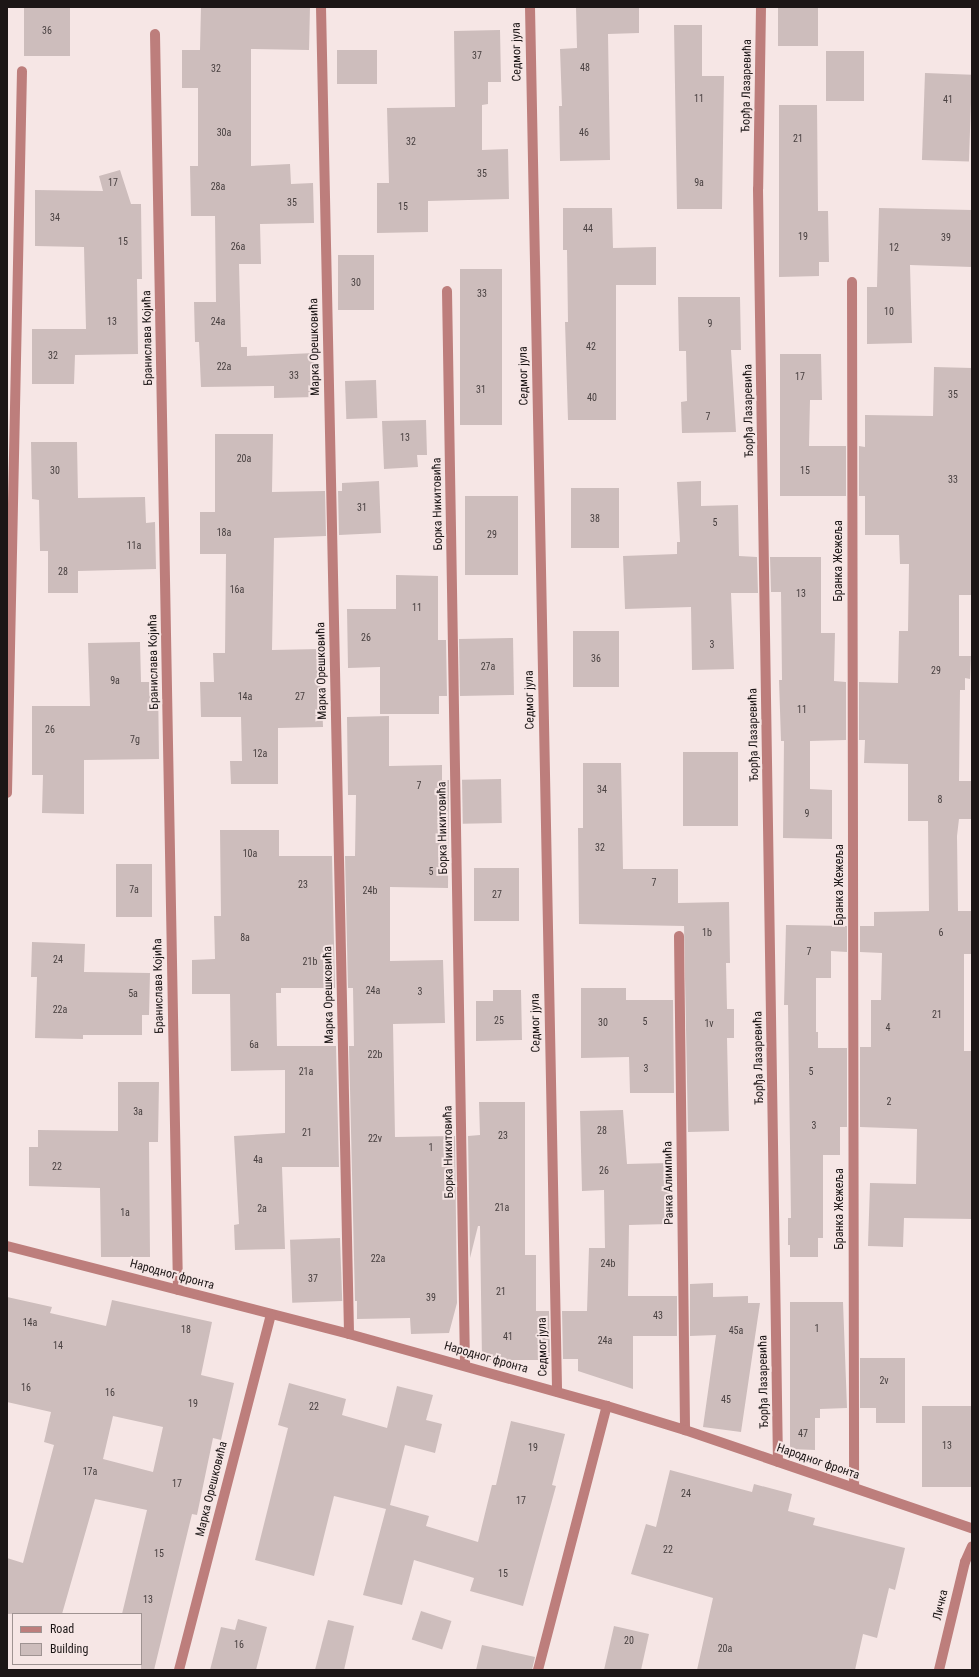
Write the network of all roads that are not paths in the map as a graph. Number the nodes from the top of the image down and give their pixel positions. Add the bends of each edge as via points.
1 (321, 7) edge
2 (530, 7) edge
3 (761, 7) edge
4 (155, 34) dead end
5 (22, 71) dead end
6 (852, 282) dead end
7 (447, 291) dead end
8 (7, 793) edge
9 (679, 936) dead end
10 (7, 1246) edge
11 (178, 1290) junction
12 (270, 1315) junction
13 (349, 1334) junction
14 (465, 1365) junction
15 (556, 1392) junction
16 (607, 1406) junction
17 (685, 1430) junction
18 (778, 1462) junction
19 (854, 1487) junction
20 (972, 1528) edge
21 (972, 1546) edge
22 (179, 1670) edge
23 (538, 1670) edge
24 (940, 1670) edge

1 - 13 street, Марка Орешковића
2 - 15 street, Седмог јула
3 - 18 street, Ђорђа Лазаревића via 758,189
4 - 11 street, Бранислава Којића
5 - 8 street
6 - 19 street, Бранка Жежеља
7 - 14 street, Борка Никитовића
9 - 17 street, Ранка Алимпића
10 - 11 street, Народног фронта
11 - 12 street, Народног фронта
12 - 13 street, Народног фронта
12 - 22 street, Марка Орешковића
13 - 14 street, Народног фронта
14 - 15 street, Народног фронта
15 - 16 street, Народног фронта
16 - 17 street, Народног фронта
16 - 23 street
17 - 18 street, Народног фронта
18 - 19 street, Народног фронта
19 - 20 street, Народног фронта
21 - 24 street, Личка via 965,1562

